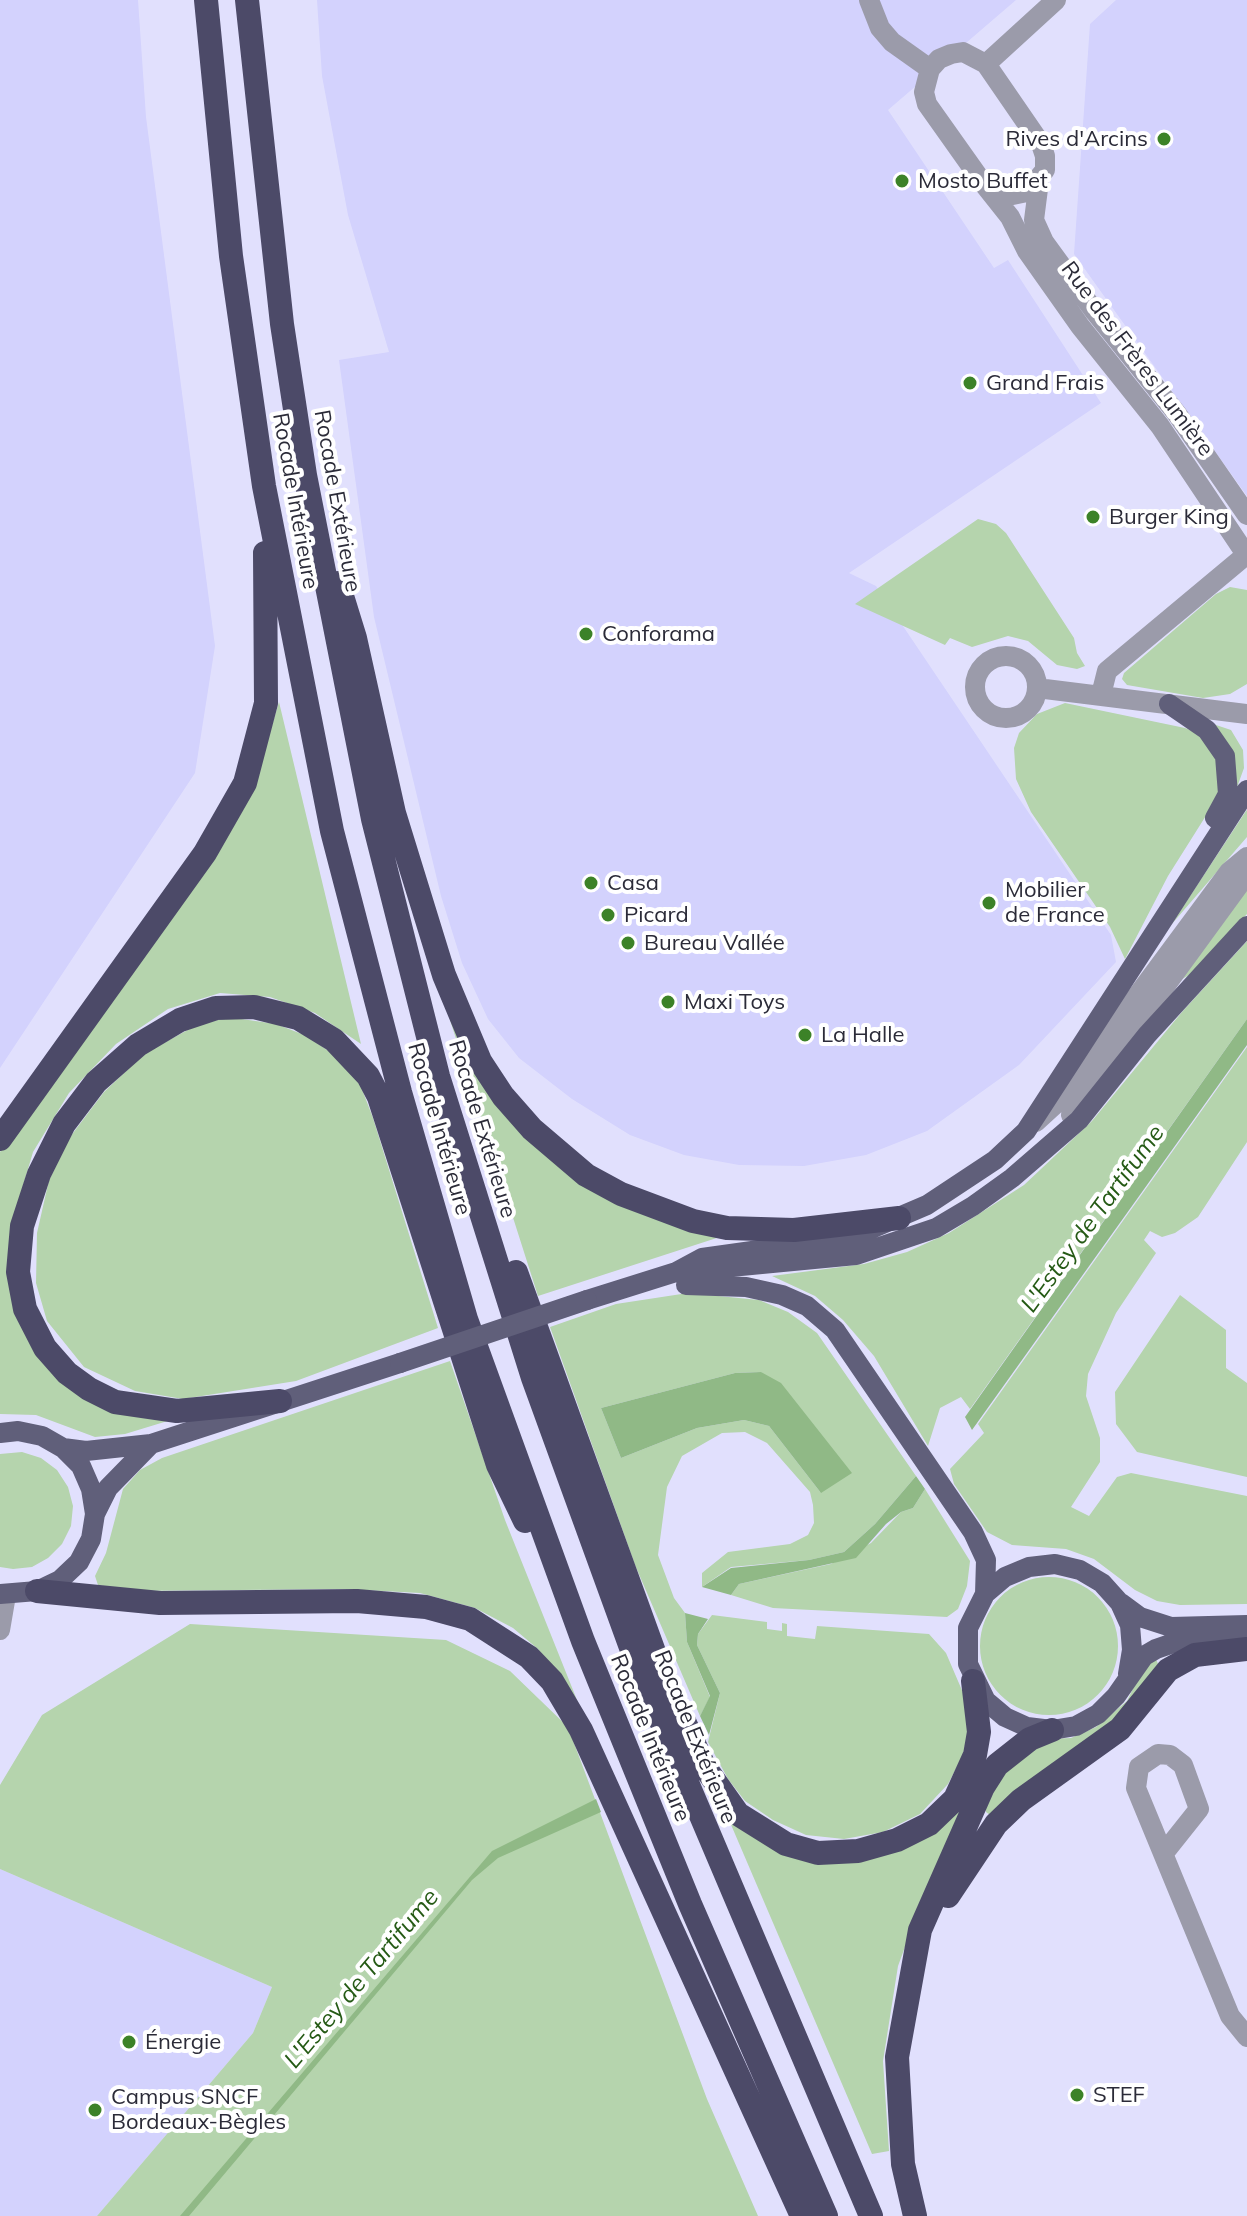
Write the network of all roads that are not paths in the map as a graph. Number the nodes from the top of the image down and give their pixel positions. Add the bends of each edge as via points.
1 (206, 0) edge
2 (247, 0) edge
3 (869, 0) edge
4 (1056, 0) edge
5 (986, 64) junction
6 (930, 69) junction
7 (1039, 181) junction
8 (990, 190) junction
9 (305, 475) junction
10 (264, 486) junction
11 (1247, 515) edge
12 (1247, 556) edge
13 (1037, 688) dead end
14 (1101, 695) junction
15 (1169, 704) junction
16 (1247, 714) edge
17 (1247, 790) edge
18 (1247, 857) edge
19 (1247, 874) edge
20 (1247, 926) edge
21 (1159, 930) junction
22 (48, 1072) junction
23 (0, 1108) edge
24 (1026, 1131) junction
25 (0, 1139) edge
26 (1046, 1146) junction
27 (470, 1183) junction
28 (899, 1218) junction
29 (676, 1272) junction
30 (587, 1300) junction
31 (280, 1401) junction
32 (0, 1433) edge
33 (151, 1444) junction
34 (63, 1448) junction
35 (95, 1514) junction
36 (37, 1591) junction
37 (3, 1594) edge
38 (985, 1594) junction
39 (1120, 1603) junction
40 (1247, 1625) edge
41 (0, 1630) edge
42 (1247, 1639) edge
43 (583, 1641) junction
44 (1247, 1649) edge
45 (1128, 1674) junction
46 (973, 1681) junction
47 (1052, 1730) junction
48 (1164, 1853) dead end
49 (913, 1966) junction
50 (1247, 2037) edge
51 (802, 2216) edge
52 (826, 2216) edge
53 (871, 2216) edge
54 (915, 2216) edge

1 - 10 highway, Rocade Intérieure via 231,256
2 - 9 highway, Rocade Extérieure via 282,324
3 - 6 street via 892,42
4 - 5 street
5 - 6 street via 963,52 939,59
5 - 7 street, Rue des Frères Lumière via 1041,144 1045,170
6 - 8 street, Rue des Frères Lumière via 924,92 927,104
7 - 8 street via 1014,197
7 - 11 street, Rue des Frères Lumière via 1034,220 1044,242 1177,414
8 - 12 street, Rue des Frères Lumière via 1062,301 1160,426
9 - 27 highway, Rocade Extérieure via 373,819
9 - 28 highway via 355,638 394,813 444,975 480,1061 503,1096 586,1175 693,1221 754,1231
10 - 22 highway via 266,703 245,783 205,853
10 - 43 highway, Rocade Intérieure via 332,831 400,1092 466,1319
12 - 14 street via 1107,671
13 - 14 street
14 - 15 street
15 - 16 street
15 - 21 main road via 1195,719 1219,743 1229,780 1220,809 1179,874
17 - 21 main road
18 - 24 street via 1229,872 1060,1100
19 - 26 street
20 - 26 main road via 1147,1035 1079,1120
21 - 24 main road
22 - 23 highway
22 - 25 highway
24 - 28 main road via 963,1184
26 - 29 main road via 973,1206 900,1243 856,1255
27 - 46 highway via 503,1236 683,1723 704,1766 738,1814 786,1844 818,1853 858,1851 929,1824 955,1799 975,1755 979,1732
27 - 53 highway, Rocade Extérieure via 533,1378 638,1667
28 - 29 main road via 852,1237 702,1258
29 - 30 main road
30 - 31 main road, bridge
30 - 38 main road via 696,1284 746,1287 807,1306 835,1330 973,1532 986,1560
31 - 33 main road
31 - 43 highway via 177,1411 115,1402 67,1373 45,1348 25,1309 18,1272 22,1226 39,1174 64,1124 96,1082 138,1045 180,1020 216,1008 254,1007 298,1018 334,1040 368,1076 498,1465
32 - 34 main road via 42,1436
33 - 34 main road via 86,1451
33 - 35 main road via 108,1488
34 - 35 main road via 81,1466
35 - 36 main road via 91,1539 79,1562 60,1580
36 - 37 main road
36 - 51 highway via 160,1603 357,1601 426,1607 470,1619 529,1657 552,1681 581,1730
37 - 41 street
38 - 39 main road via 1017,1572 1055,1564 1102,1583
38 - 46 main road via 968,1628
39 - 40 main road via 1140,1617 1171,1627
39 - 45 main road via 1130,1625
42 - 45 main road via 1169,1643 1144,1656
43 - 52 highway, Rocade Intérieure
44 - 49 highway via 1180,1661 1120,1729 1012,1808 957,1877
45 - 47 main road via 1098,1714 1076,1726
46 - 47 main road via 1005,1717
47 - 49 highway via 1014,1749 983,1787 920,1930
48 - 50 street via 1230,2016
49 - 54 highway via 897,2057 897,2105

